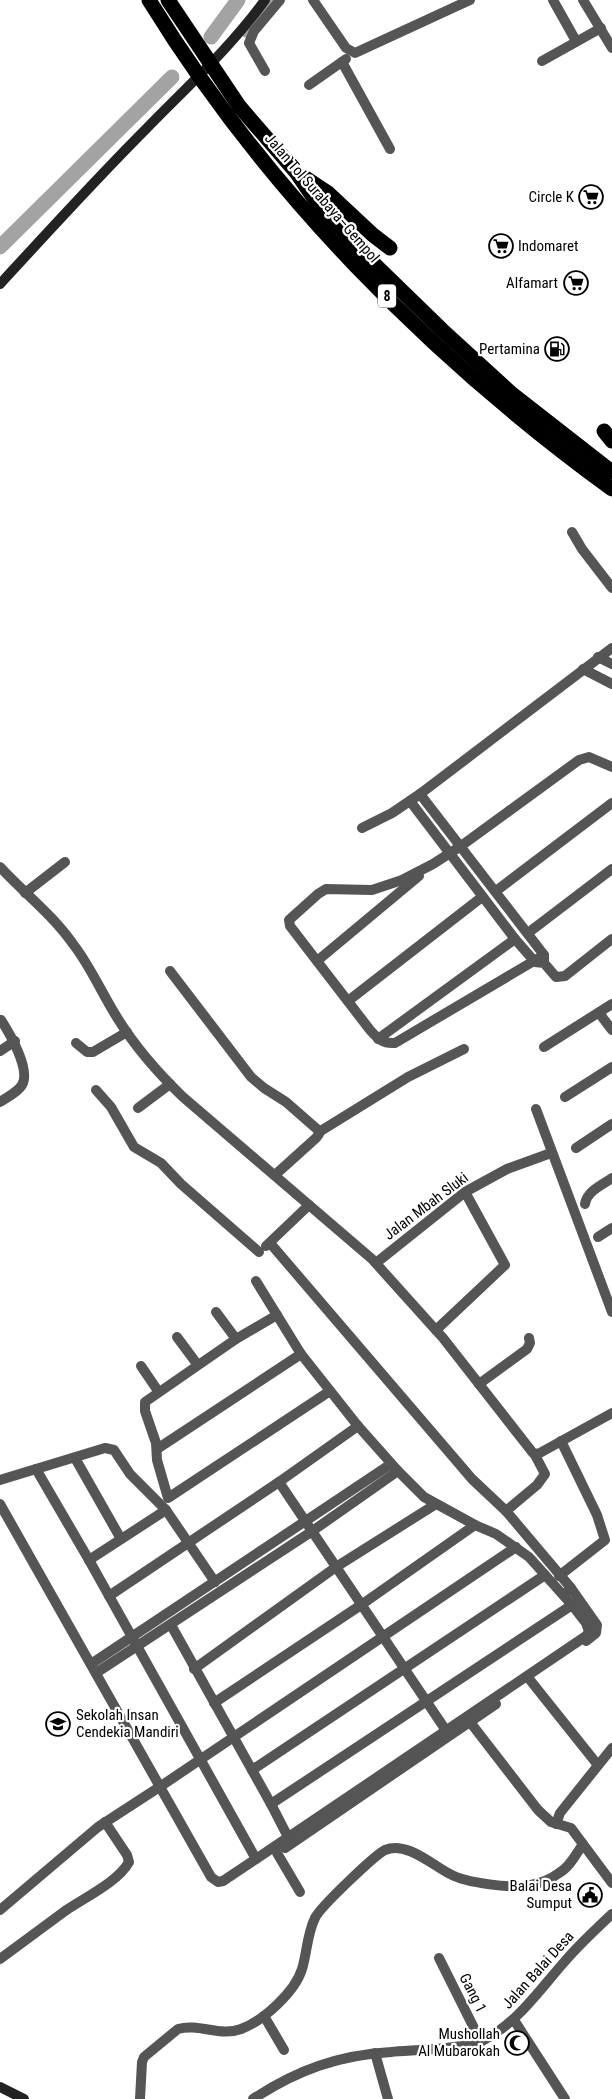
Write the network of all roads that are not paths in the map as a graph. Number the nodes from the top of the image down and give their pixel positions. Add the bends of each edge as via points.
1 (149, 0) edge
2 (168, 0) edge
3 (265, 0) edge
4 (280, 0) edge
5 (313, 0) edge
6 (470, 0) edge
7 (553, 0) edge
8 (584, 0) edge
9 (601, 28) junction
10 (576, 41) junction
11 (612, 48) edge
12 (355, 53) junction
13 (542, 61) dead end
14 (342, 62) junction
15 (265, 71) dead end
16 (309, 85) dead end
17 (390, 149) dead end
18 (296, 172) junction
19 (390, 248) dead end
20 (0, 284) edge
21 (612, 472) edge
22 (612, 489) edge
23 (572, 532) dead end
24 (612, 588) edge
25 (612, 648) edge
26 (598, 657) junction
27 (612, 664) edge
28 (583, 669) junction
29 (612, 684) edge
30 (612, 767) edge
31 (420, 794) junction
32 (410, 801) junction
33 (612, 803) edge
34 (362, 828) dead end
35 (461, 846) junction
36 (450, 854) junction
37 (65, 862) dead end
38 (433, 864) junction
39 (0, 867) edge
40 (612, 869) edge
41 (496, 891) junction
42 (26, 893) junction
43 (482, 897) junction
44 (513, 913) junction
45 (502, 921) junction
46 (528, 933) junction
47 (612, 938) edge
48 (516, 939) junction
49 (541, 960) junction
50 (317, 961) junction
51 (170, 971) dead end
52 (348, 1001) junction
53 (612, 1004) edge
54 (599, 1012) junction
55 (1, 1020) edge
56 (612, 1030) edge
57 (127, 1032) junction
58 (378, 1040) junction
59 (15, 1041) junction
60 (76, 1043) dead end
61 (544, 1047) dead end
62 (464, 1048) dead end
63 (0, 1051) edge
64 (612, 1067) edge
65 (170, 1084) junction
66 (96, 1090) dead end
67 (566, 1097) dead end
68 (0, 1102) edge
69 (138, 1108) dead end
70 (536, 1110) dead end
71 (612, 1124) edge
72 (319, 1132) junction
73 (576, 1148) dead end
74 (552, 1153) junction
75 (275, 1176) junction
76 (612, 1178) edge
77 (465, 1192) junction
78 (309, 1204) junction
79 (585, 1204) dead end
80 (612, 1228) edge
81 (598, 1237) dead end
82 (270, 1242) junction
83 (376, 1263) junction
84 (256, 1281) dead end
85 (216, 1312) dead end
86 (612, 1312) edge
87 (277, 1315) junction
88 (436, 1330) junction
89 (177, 1337) dead end
90 (529, 1338) dead end
91 (236, 1339) junction
92 (301, 1354) junction
93 (197, 1364) junction
94 (140, 1366) dead end
95 (479, 1384) junction
96 (158, 1391) junction
97 (330, 1391) junction
98 (612, 1413) edge
99 (358, 1426) junction
100 (561, 1441) junction
101 (157, 1448) junction
102 (535, 1454) junction
103 (75, 1458) junction
104 (394, 1468) junction
105 (36, 1469) junction
106 (0, 1480) edge
107 (279, 1482) junction
108 (0, 1504) edge
109 (165, 1504) junction
110 (436, 1504) junction
111 (506, 1511) junction
112 (475, 1525) junction
113 (308, 1527) junction
114 (121, 1539) junction
115 (189, 1543) junction
116 (516, 1547) junction
117 (89, 1560) junction
118 (240, 1565) junction
119 (336, 1567) junction
120 (246, 1574) junction
121 (546, 1575) junction
122 (559, 1576) junction
123 (215, 1582) junction
124 (567, 1591) junction
125 (109, 1596) junction
126 (361, 1605) junction
127 (572, 1605) junction
128 (171, 1625) junction
129 (383, 1637) junction
130 (135, 1642) junction
131 (93, 1669) junction
132 (194, 1669) junction
133 (405, 1670) junction
134 (530, 1680) junction
135 (427, 1702) junction
136 (214, 1703) junction
137 (470, 1722) junction
138 (446, 1729) junction
139 (232, 1737) junction
140 (612, 1748) edge
141 (200, 1760) junction
142 (597, 1764) junction
143 (252, 1770) junction
144 (161, 1786) junction
145 (271, 1804) junction
146 (105, 1822) junction
147 (556, 1824) junction
148 (288, 1837) junction
149 (583, 1844) junction
150 (277, 1853) junction
151 (256, 1860) junction
152 (218, 1882) junction
153 (612, 1883) edge
154 (300, 1892) dead end
155 (0, 1910) edge
156 (612, 1914) edge
157 (439, 1958) dead end
158 (0, 1960) edge
159 (264, 2016) junction
160 (514, 2020) junction
161 (481, 2042) junction
162 (284, 2050) dead end
163 (376, 2053) junction
164 (0, 2088) edge
165 (561, 2097) edge
166 (24, 2099) edge
167 (140, 2099) edge
168 (253, 2099) edge
169 (388, 2099) edge

1 - 22 highway, Jalan Tol Surabaya–Gempol / 8 via 194,70 287,189 360,270 495,397 562,453
2 - 18 highway, Jalan Tol Surabaya–Gempol / 8 via 239,106
3 - 20 street via 226,47
4 - 15 street via 254,32 249,44
5 - 12 street via 346,48
6 - 12 street
7 - 10 street
8 - 9 street
9 - 10 street
9 - 11 street
10 - 13 street
12 - 14 street
14 - 16 street
14 - 17 street
18 - 19 highway via 328,193
18 - 21 highway, Jalan Tol Surabaya–Gempol / 8 via 318,204 442,330 512,394
23 - 24 street
25 - 26 street
26 - 27 street
26 - 28 street
28 - 29 street
28 - 31 street
30 - 35 street via 589,757 579,760
31 - 32 street
31 - 35 street
32 - 34 street
32 - 36 street
33 - 41 street
35 - 36 street
35 - 41 street
36 - 38 street
36 - 43 street
37 - 42 street
38 - 50 street
38 - 50 street via 402,880 372,890 326,889 318,894 291,917 289,923
39 - 42 street
40 - 46 street
41 - 44 street
42 - 57 street via 77,948
43 - 45 street
43 - 52 street
44 - 45 street
44 - 46 street
45 - 48 street
46 - 49 street
47 - 49 street via 562,978 556,977
48 - 49 street
48 - 58 street
49 - 58 street via 395,1043
50 - 52 street
51 - 72 street via 251,1077 286,1102
52 - 58 street
53 - 54 street
54 - 56 street
54 - 61 street
55 - 59 street
57 - 60 street via 93,1052 87,1052
57 - 65 street via 138,1050
59 - 63 street
59 - 68 street via 23,1083
62 - 72 street
64 - 67 street
65 - 69 street
65 - 75 street
66 - 82 street via 111,1107 134,1147 156,1159 257,1254
70 - 74 street
71 - 73 street
72 - 75 street
74 - 77 street, Jalan Mbah Sluki via 507,1169
74 - 86 street
75 - 78 street
76 - 79 street via 593,1191
77 - 83 street, Jalan Mbah Sluki
77 - 88 street via 505,1265
78 - 82 street
78 - 83 street
80 - 81 street
82 - 111 street via 465,1472
83 - 88 street
84 - 87 street
85 - 91 street
87 - 91 street
87 - 92 street
88 - 95 street
89 - 93 street
90 - 95 street via 527,1349
91 - 93 street
92 - 97 street
92 - 101 street
93 - 96 street
94 - 96 street
95 - 102 street
96 - 101 street via 144,1407
97 - 99 street
97 - 109 street
98 - 100 street
99 - 104 street
99 - 107 street
100 - 102 street
100 - 122 street via 597,1515 605,1540
101 - 109 street
102 - 111 street via 545,1474
103 - 105 street
103 - 109 street via 105,1448 114,1450 130,1474
103 - 114 street
104 - 110 street
104 - 113 street
105 - 106 street
105 - 117 street
107 - 113 street
107 - 115 street
108 - 131 street
109 - 114 street
109 - 115 street
110 - 112 street
110 - 119 street
111 - 122 street
112 - 116 street
112 - 126 street
113 - 118 street
113 - 119 street
113 - 120 street
114 - 117 street
115 - 123 street
115 - 125 street
116 - 121 street
116 - 129 street
117 - 125 street
118 - 120 street
118 - 123 street
119 - 126 street
119 - 132 street
120 - 128 street
121 - 124 street
121 - 133 street
122 - 124 street
123 - 130 street
124 - 127 street
124 - 134 street via 597,1625 597,1631
125 - 130 street
126 - 129 street
126 - 136 street
127 - 135 street
127 - 138 street via 586,1623 586,1636
128 - 130 street
128 - 132 street
129 - 133 street
129 - 139 street
130 - 131 street
130 - 141 street
131 - 144 street
132 - 136 street
133 - 135 street
133 - 143 street
134 - 137 street
134 - 142 street
135 - 138 street
135 - 145 street
136 - 139 street
137 - 147 street via 538,1810
137 - 150 street
138 - 148 street
139 - 141 street
139 - 143 street
140 - 142 street
141 - 144 street
141 - 151 street
142 - 147 street via 560,1813
143 - 145 street
144 - 146 street
144 - 152 street via 211,1877
145 - 148 street
146 - 155 street
146 - 158 street via 127,1855 127,1866 111,1881
147 - 149 street via 571,1828
148 - 151 street
149 - 153 street
149 - 159 street via 560,1873 542,1882 523,1886 459,1879 402,1848 394,1847 379,1853 319,1912 312,1925 297,1980
150 - 152 street via 234,1882
150 - 154 street
151 - 152 street via 223,1882
156 - 160 street, Jalan Balai Desa via 576,1948
157 - 161 street, Gang 1
159 - 162 street
159 - 167 street via 242,2029 226,2033 178,2029 144,2057
160 - 161 street, Jalan Balai Desa
160 - 165 street
161 - 163 street, Jalan Balai Desa
163 - 168 street, Jalan Balai Desa via 309,2068
163 - 169 street
164 - 166 street

